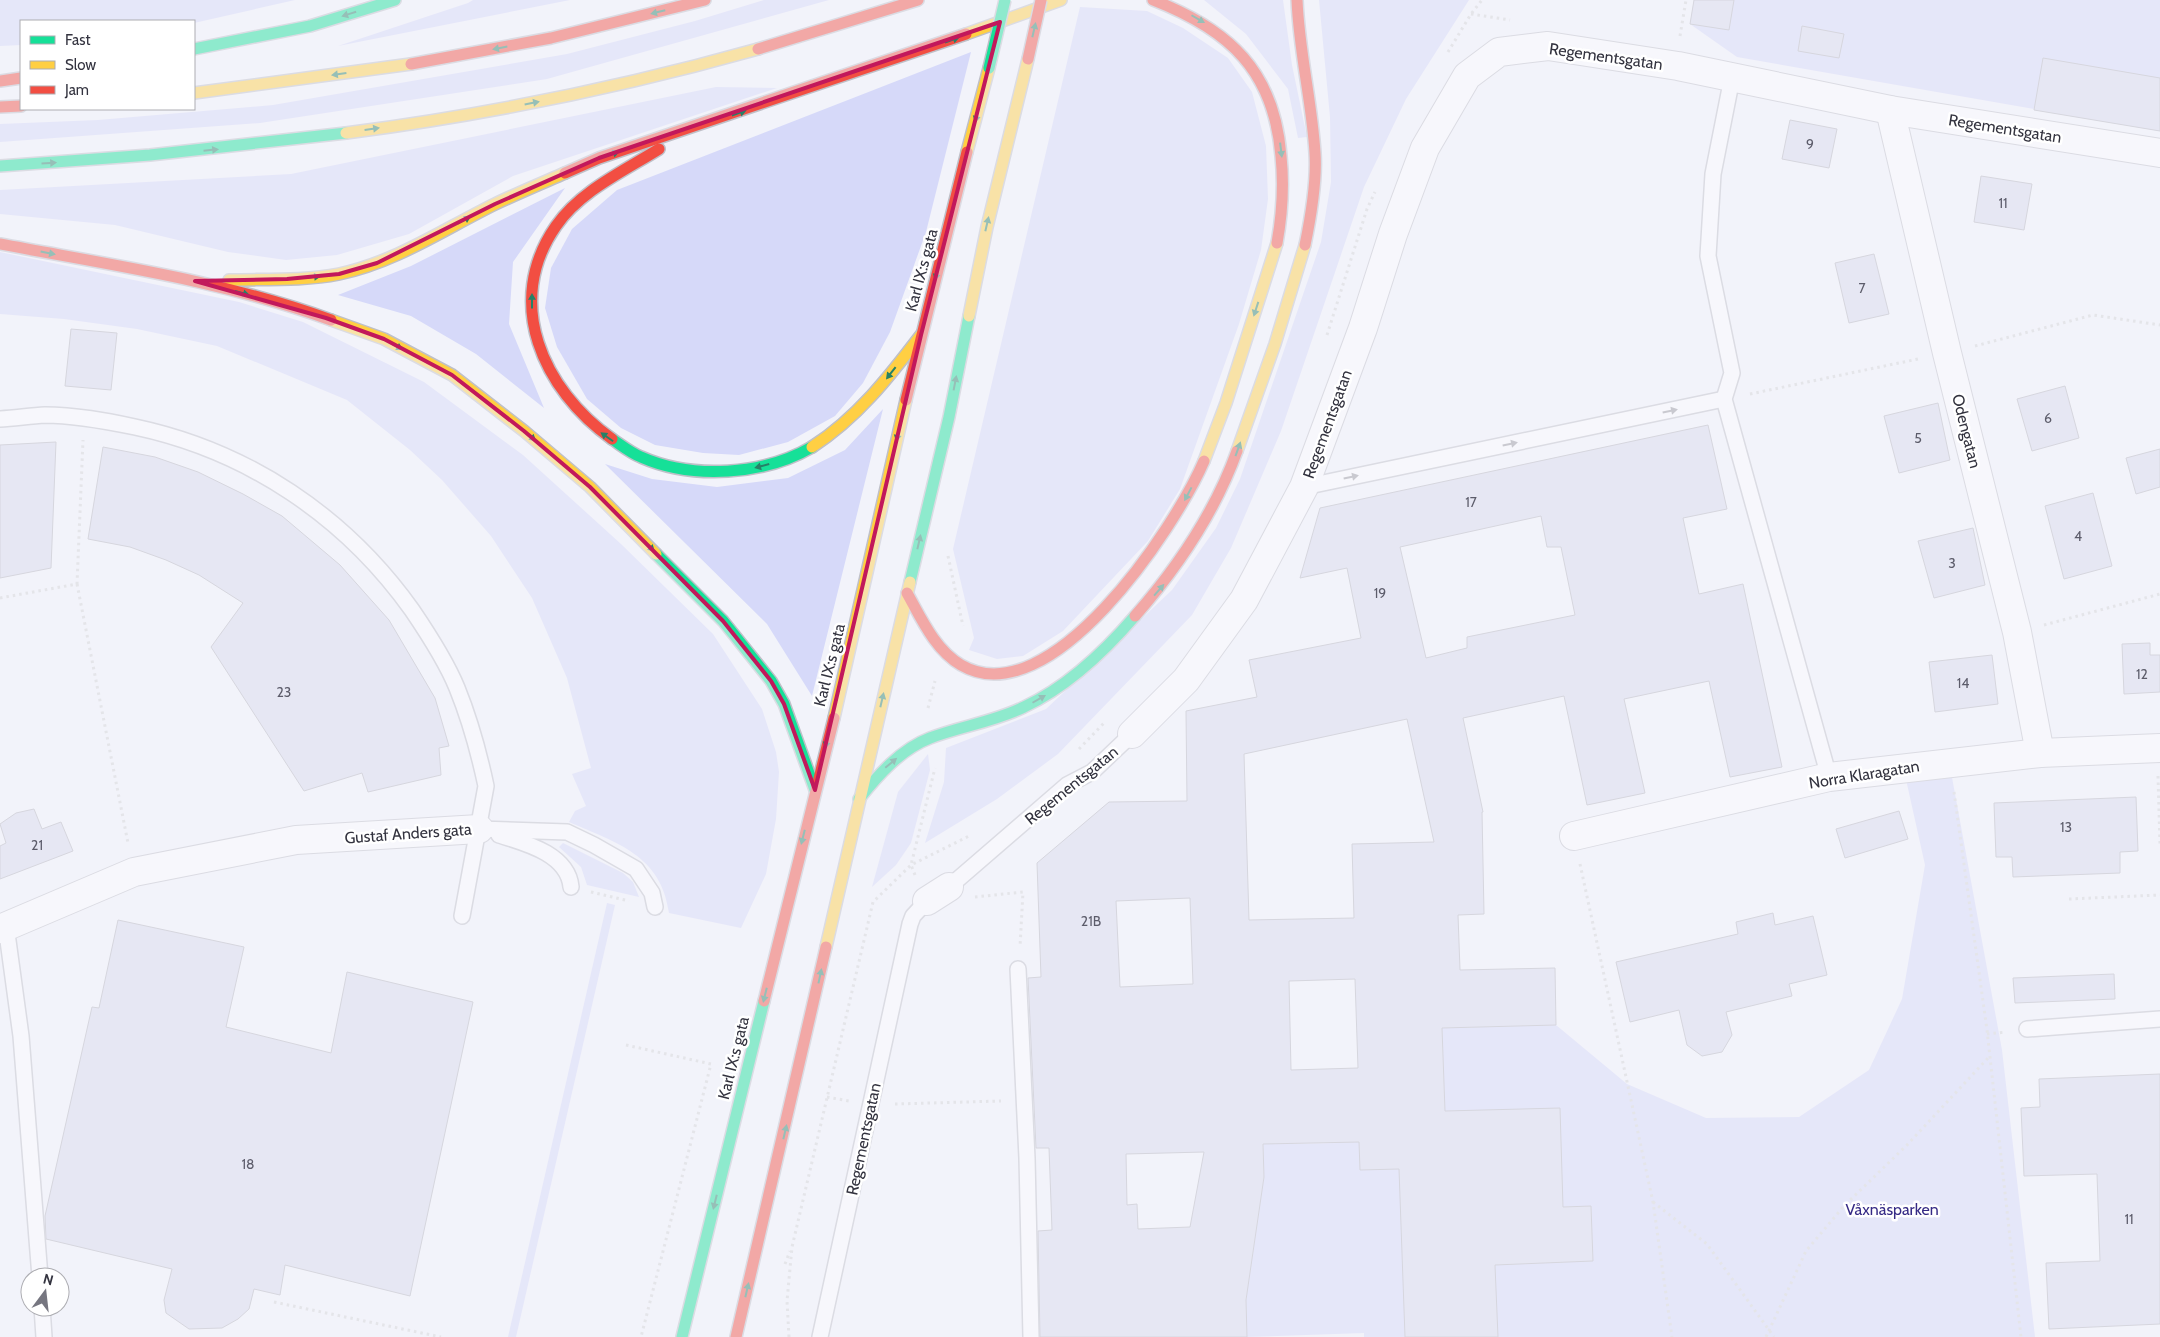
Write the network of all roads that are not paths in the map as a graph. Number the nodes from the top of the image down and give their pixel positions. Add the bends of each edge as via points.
1 (396, 0) edge
2 (705, 0) edge
3 (918, 0) edge
4 (1005, 0) edge
5 (1041, 0) edge
6 (1061, 0) edge
7 (1153, 0) edge
8 (1297, 0) edge
9 (195, 49) edge
10 (20, 78) edge
11 (1732, 78) junction
12 (0, 81) edge
13 (195, 93) edge
14 (20, 106) edge
15 (0, 107) edge
16 (1890, 110) junction
17 (693, 128) junction
18 (2160, 153) edge
19 (0, 166) edge
20 (0, 244) edge
21 (195, 281) junction
22 (920, 335) junction
23 (1724, 399) junction
24 (0, 418) edge
25 (1304, 487) junction
26 (907, 593) junction
27 (1132, 734) joint
28 (2158, 748) edge
29 (2040, 753) junction
30 (1829, 777) junction
31 (815, 790) junction
32 (859, 799) junction
33 (478, 829) junction
34 (1574, 836) road end
35 (571, 887) road end
36 (655, 907) road end
37 (462, 916) dead end
38 (3, 928) edge
39 (1018, 969) road end
40 (2160, 1019) edge
41 (2027, 1030) dead end
42 (39, 1267) edge
43 (43, 1317) edge
44 (44, 1337) edge
45 (682, 1337) edge
46 (736, 1337) edge
47 (820, 1337) edge
48 (1031, 1337) edge

1 -> 9 main road via 310,26
2 -> 13 main road via 586,31 458,57
19 -> 3 main road via 126,159 277,143 464,116 599,90 772,46
4 -> 22 main road, Karl IX:s gata, bridge
26 -> 5 main road, bridge via 949,417 987,227
17 -> 6 main road
7 -> 26 main road via 1196,17 1236,46 1268,94 1277,122 1282,156 1278,234 1237,372 1198,474 1156,547 1120,591 1058,652 1031,667 1009,674 988,674 966,668 950,658 933,640
32 -> 8 main road via 894,760 930,738 998,718 1058,688 1130,622 1164,583 1191,544 1229,474 1275,344 1310,223 1315,154 1298,32
10 - 12 main road
11 - 16 street, Regementsgatan
11 - 23 lane via 1713,174 1708,256 1732,373
11 - 25 street, Regementsgatan via 1678,66 1548,46 1499,52 1467,76 1425,148
14 - 15 main road
16 - 18 street, Regementsgatan
16 - 29 street, Odengatan via 2017,632
21 -> 17 main road via 287,280 339,274 377,263 422,244 548,178
22 -> 17 main road via 876,392 843,424 791,458 756,468 720,472 644,459 607,438 577,413 542,359 535,336 531,300 534,272 556,225 581,200
20 -> 21 main road
21 -> 31 main road via 326,318 384,339 452,375 524,431 590,487 724,621 771,681 784,704
22 -> 31 main road, Karl IX:s gata
25 -> 23 lane
23 - 30 lane
24 - 33 lane, Gustaf Anders gata via 45,415 84,418 161,433 205,447 260,472 322,514 373,560 423,626 449,671 468,718 486,786
25 - 27 street, Regementsgatan via 1244,600 1186,680
32 -> 26 main road
27 - 47 lane, Regementsgatan via 1092,772 1066,785 913,916
28 - 29 street, Norra Klaragatan
29 - 30 street, Norra Klaragatan
30 - 34 street, Norra Klaragatan
31 -> 45 main road, Karl IX:s gata
46 -> 32 main road
33 - 35 lane via 546,853 565,869
33 - 36 lane via 567,832 636,869 652,892
33 - 37 lane
33 - 38 street, Gustaf Anders gata via 296,840 134,872
38 - 42 lane via 22,1045
39 - 48 lane
40 - 41 lane
43 - 44 lane

